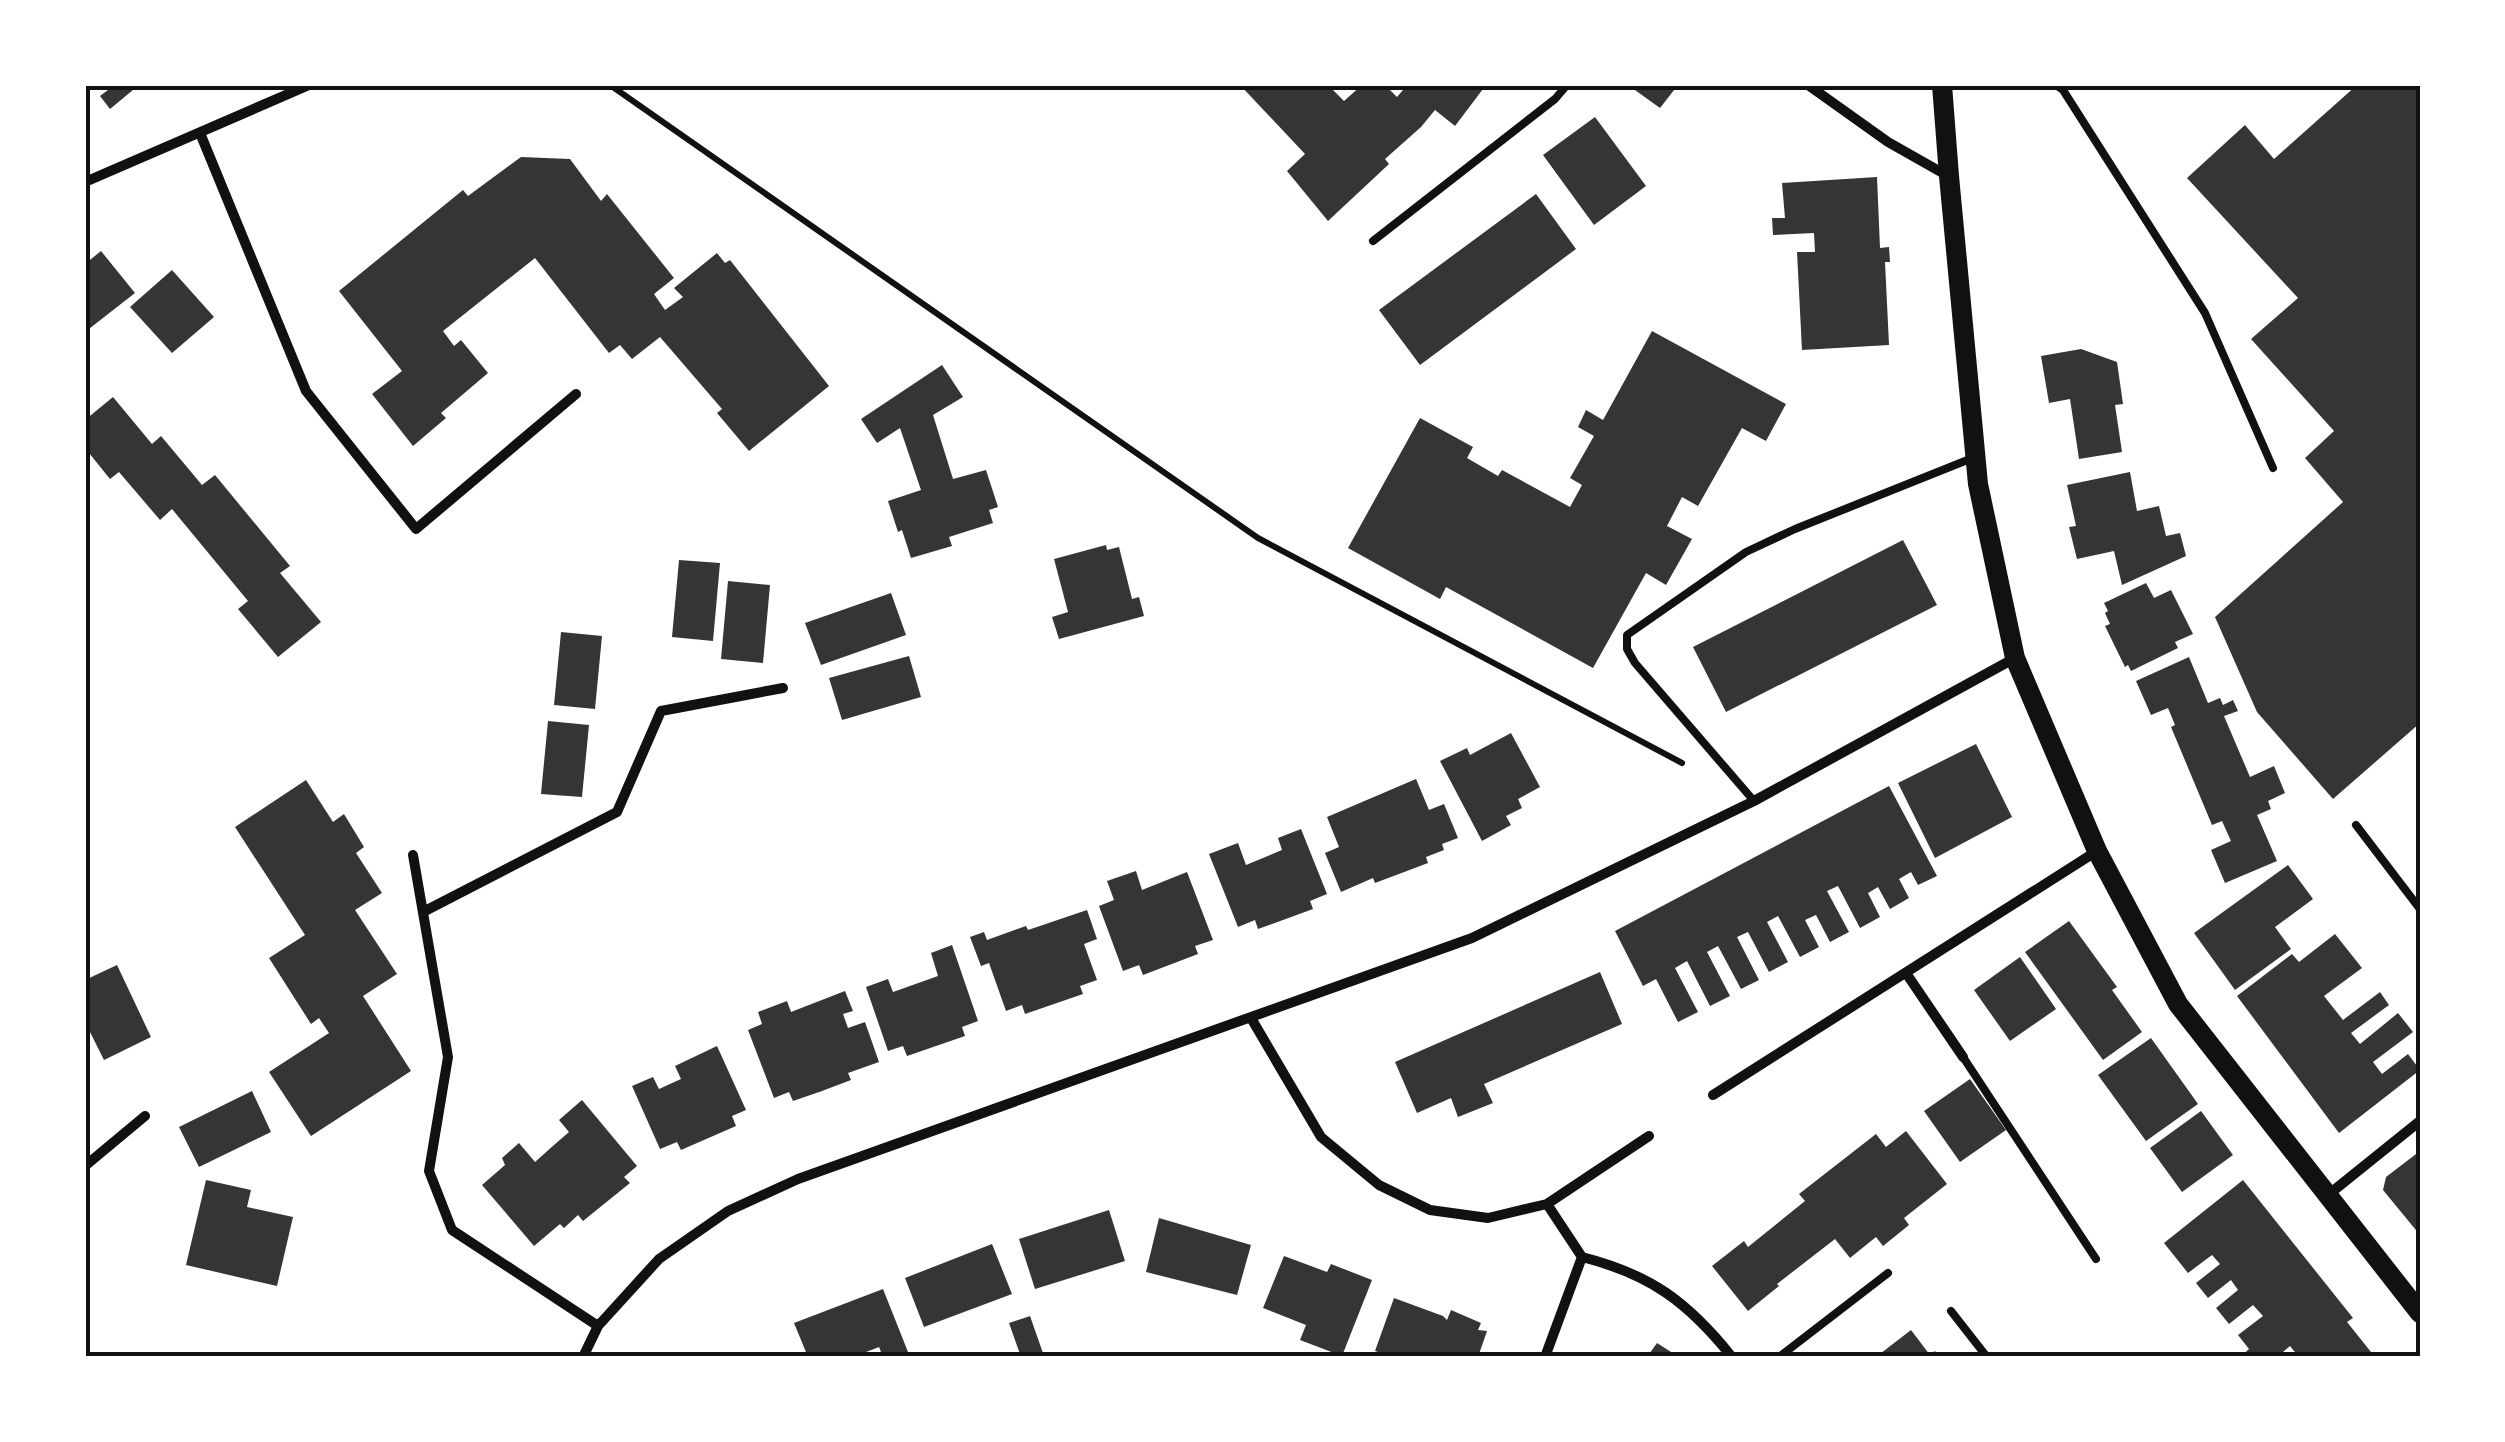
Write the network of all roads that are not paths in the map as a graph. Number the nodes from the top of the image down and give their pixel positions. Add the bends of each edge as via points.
1 (309, 85) edge
2 (1568, 85) edge
3 (1808, 85) edge
4 (1942, 85) edge
5 (2056, 85) edge
6 (200, 133) junction
7 (1949, 176) junction
8 (85, 182) edge
9 (1373, 241) dead end
10 (576, 394) dead end
11 (1976, 457) junction
12 (2273, 468) dead end
13 (2015, 658) junction
14 (783, 688) dead end
15 (1754, 801) junction
16 (2356, 825) dead end
17 (2097, 850) junction
18 (413, 855) dead end
19 (2420, 908) edge
20 (423, 912) junction
21 (1906, 973) junction
22 (1251, 1018) junction
23 (1963, 1057) joint
24 (1713, 1095) dead end
25 (145, 1116) dead end
26 (2420, 1121) edge
27 (1649, 1136) dead end
28 (85, 1166) edge
29 (2327, 1196) junction
30 (1547, 1204) junction
31 (1582, 1257) junction
32 (2096, 1259) dead end
33 (1888, 1273) dead end
34 (1951, 1312) dead end
35 (2420, 1313) edge
36 (598, 1326) junction
37 (583, 1357) edge
38 (1545, 1357) edge
39 (1732, 1357) edge
40 (1779, 1357) edge
41 (1988, 1357) edge

1 - 6 street
2 - 9 lane
3 - 7 street
4 - 7 main road
5 - 12 lane via 2206,313
6 - 8 street
6 - 10 street via 306,391 416,530
7 - 11 main road
11 - 13 main road
11 - 15 lane via 1746,552 1627,635 1635,663
13 - 15 street
13 - 17 main road
14 - 20 street via 661,711 617,812
15 - 22 street via 1472,938
16 - 19 lane
17 - 21 street
17 - 29 main road via 2178,1004
18 - 20 street
20 - 36 street via 448,1056 429,1171 452,1230
21 - 23 street
21 - 24 street
22 - 30 street via 1321,1137 1379,1185 1430,1210 1488,1218
22 - 36 street via 798,1179 728,1211 659,1259
23 - 32 lane
25 - 28 street
26 - 29 street
27 - 30 street
29 - 35 main road
30 - 31 street
31 - 38 street
31 - 39 street via 1650,1281 1678,1300
33 - 40 lane
34 - 41 lane
36 - 37 street

